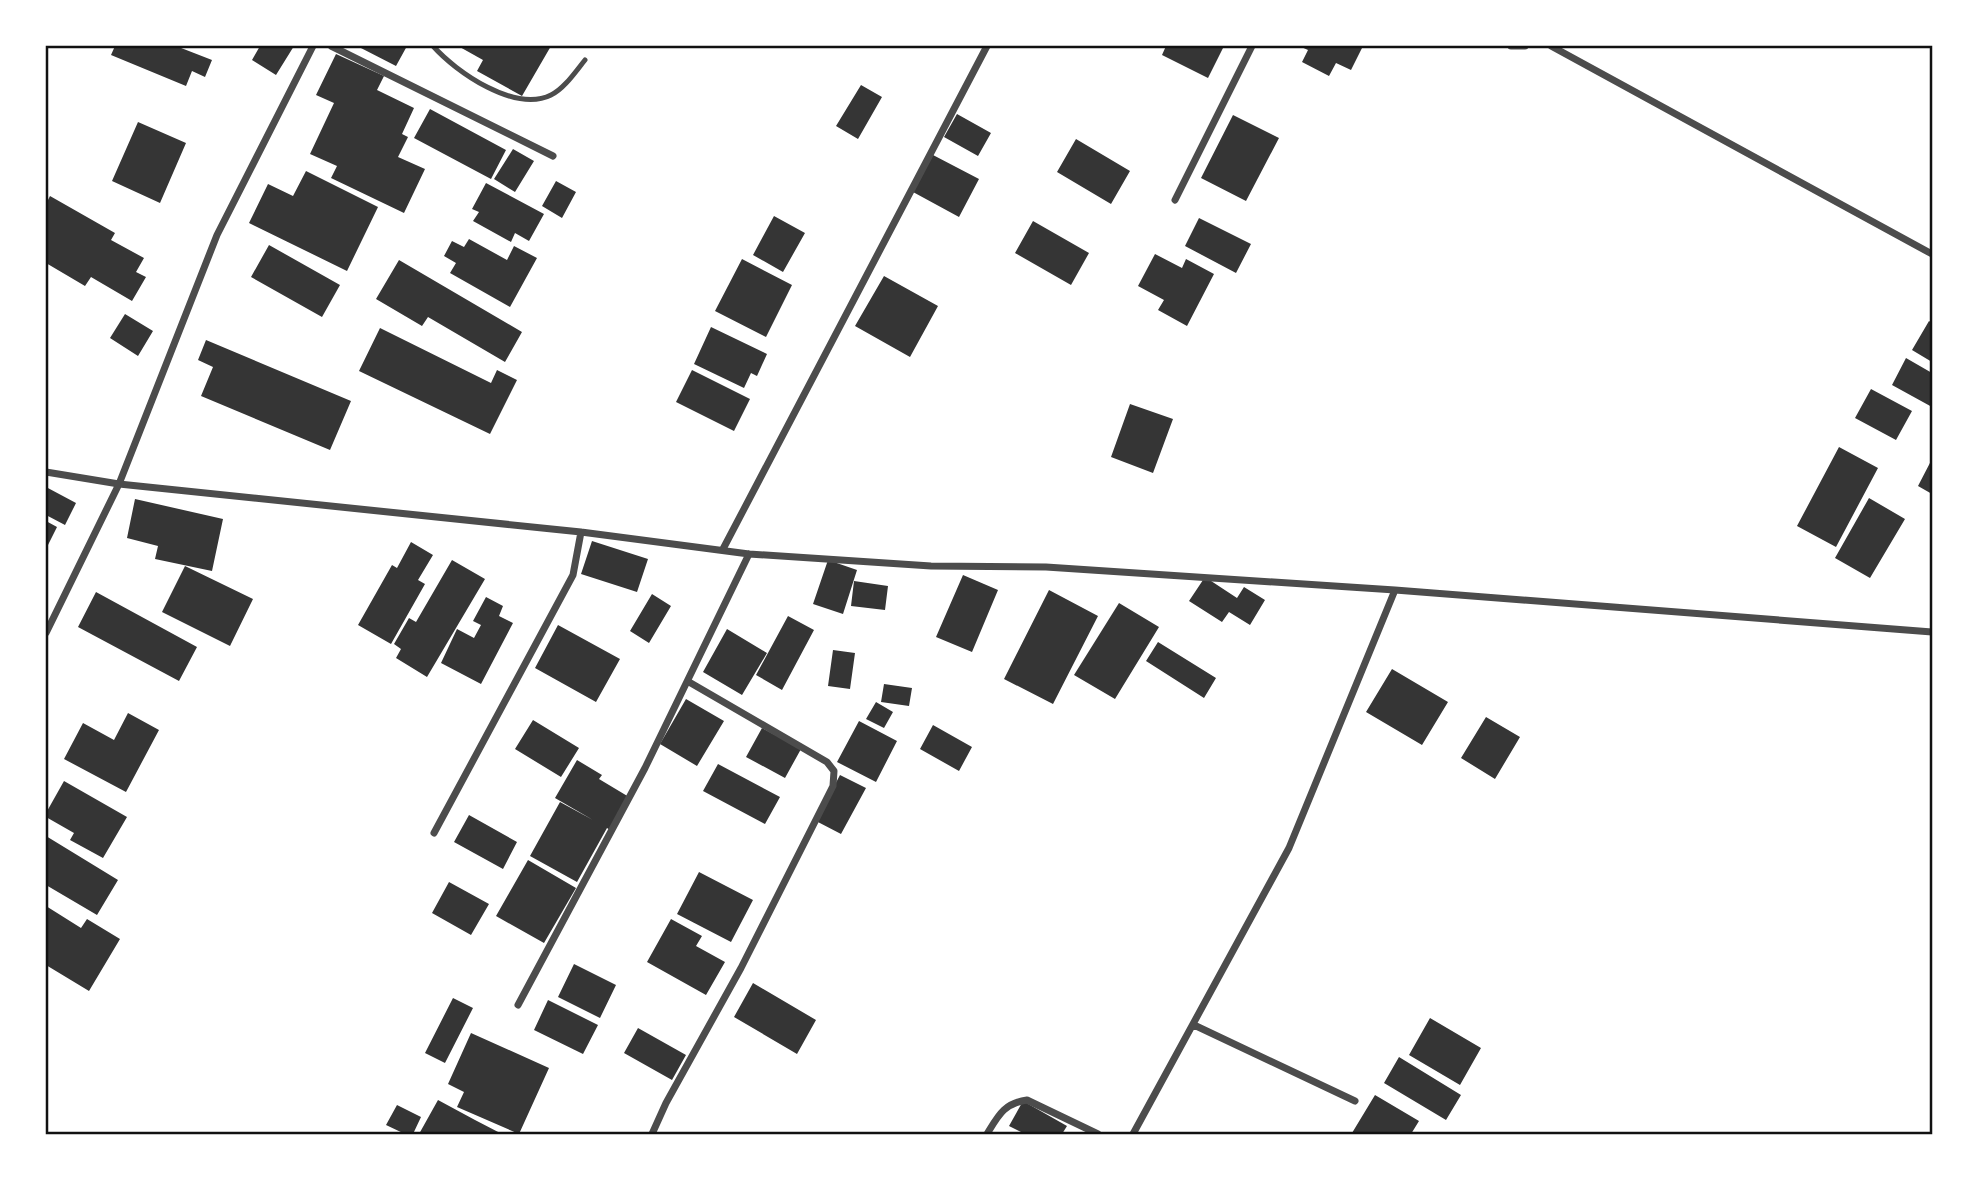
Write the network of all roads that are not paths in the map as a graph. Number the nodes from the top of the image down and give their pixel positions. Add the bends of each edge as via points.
1 (313, 46) edge
2 (331, 46) edge
3 (433, 46) edge
4 (988, 46) edge
5 (1252, 46) edge
6 (1511, 46) edge
7 (1525, 46) edge
8 (1551, 46) edge
9 (585, 60) dead end
10 (553, 156) dead end
11 (1175, 200) dead end
12 (1933, 254) edge
13 (46, 472) edge
14 (119, 484) junction
15 (581, 533) junction
16 (723, 549) junction
17 (749, 554) junction
18 (1395, 590) junction
19 (1933, 632) edge
20 (46, 633) edge
21 (689, 682) junction
22 (434, 833) dead end
23 (518, 1005) dead end
24 (1194, 1025) junction
25 (1355, 1101) dead end
26 (652, 1135) edge
27 (987, 1135) edge
28 (1098, 1135) edge
29 (1133, 1135) edge

1 - 14 street via 217,235
2 - 10 street
3 - 9 lane via 477,82 513,98 538,100 554,94
4 - 16 street
5 - 11 street
6 - 7 street
8 - 12 street
13 - 14 street
14 - 15 street
14 - 20 street
15 - 16 street
15 - 22 street via 573,575
16 - 17 street
17 - 18 street via 930,566 1046,567
17 - 21 street
18 - 19 street
18 - 24 street via 1289,848
21 - 23 street
21 - 26 street via 827,762 834,771 833,786
24 - 25 street
24 - 29 street
27 - 28 street via 1000,1112 1015,1101 1027,1100

